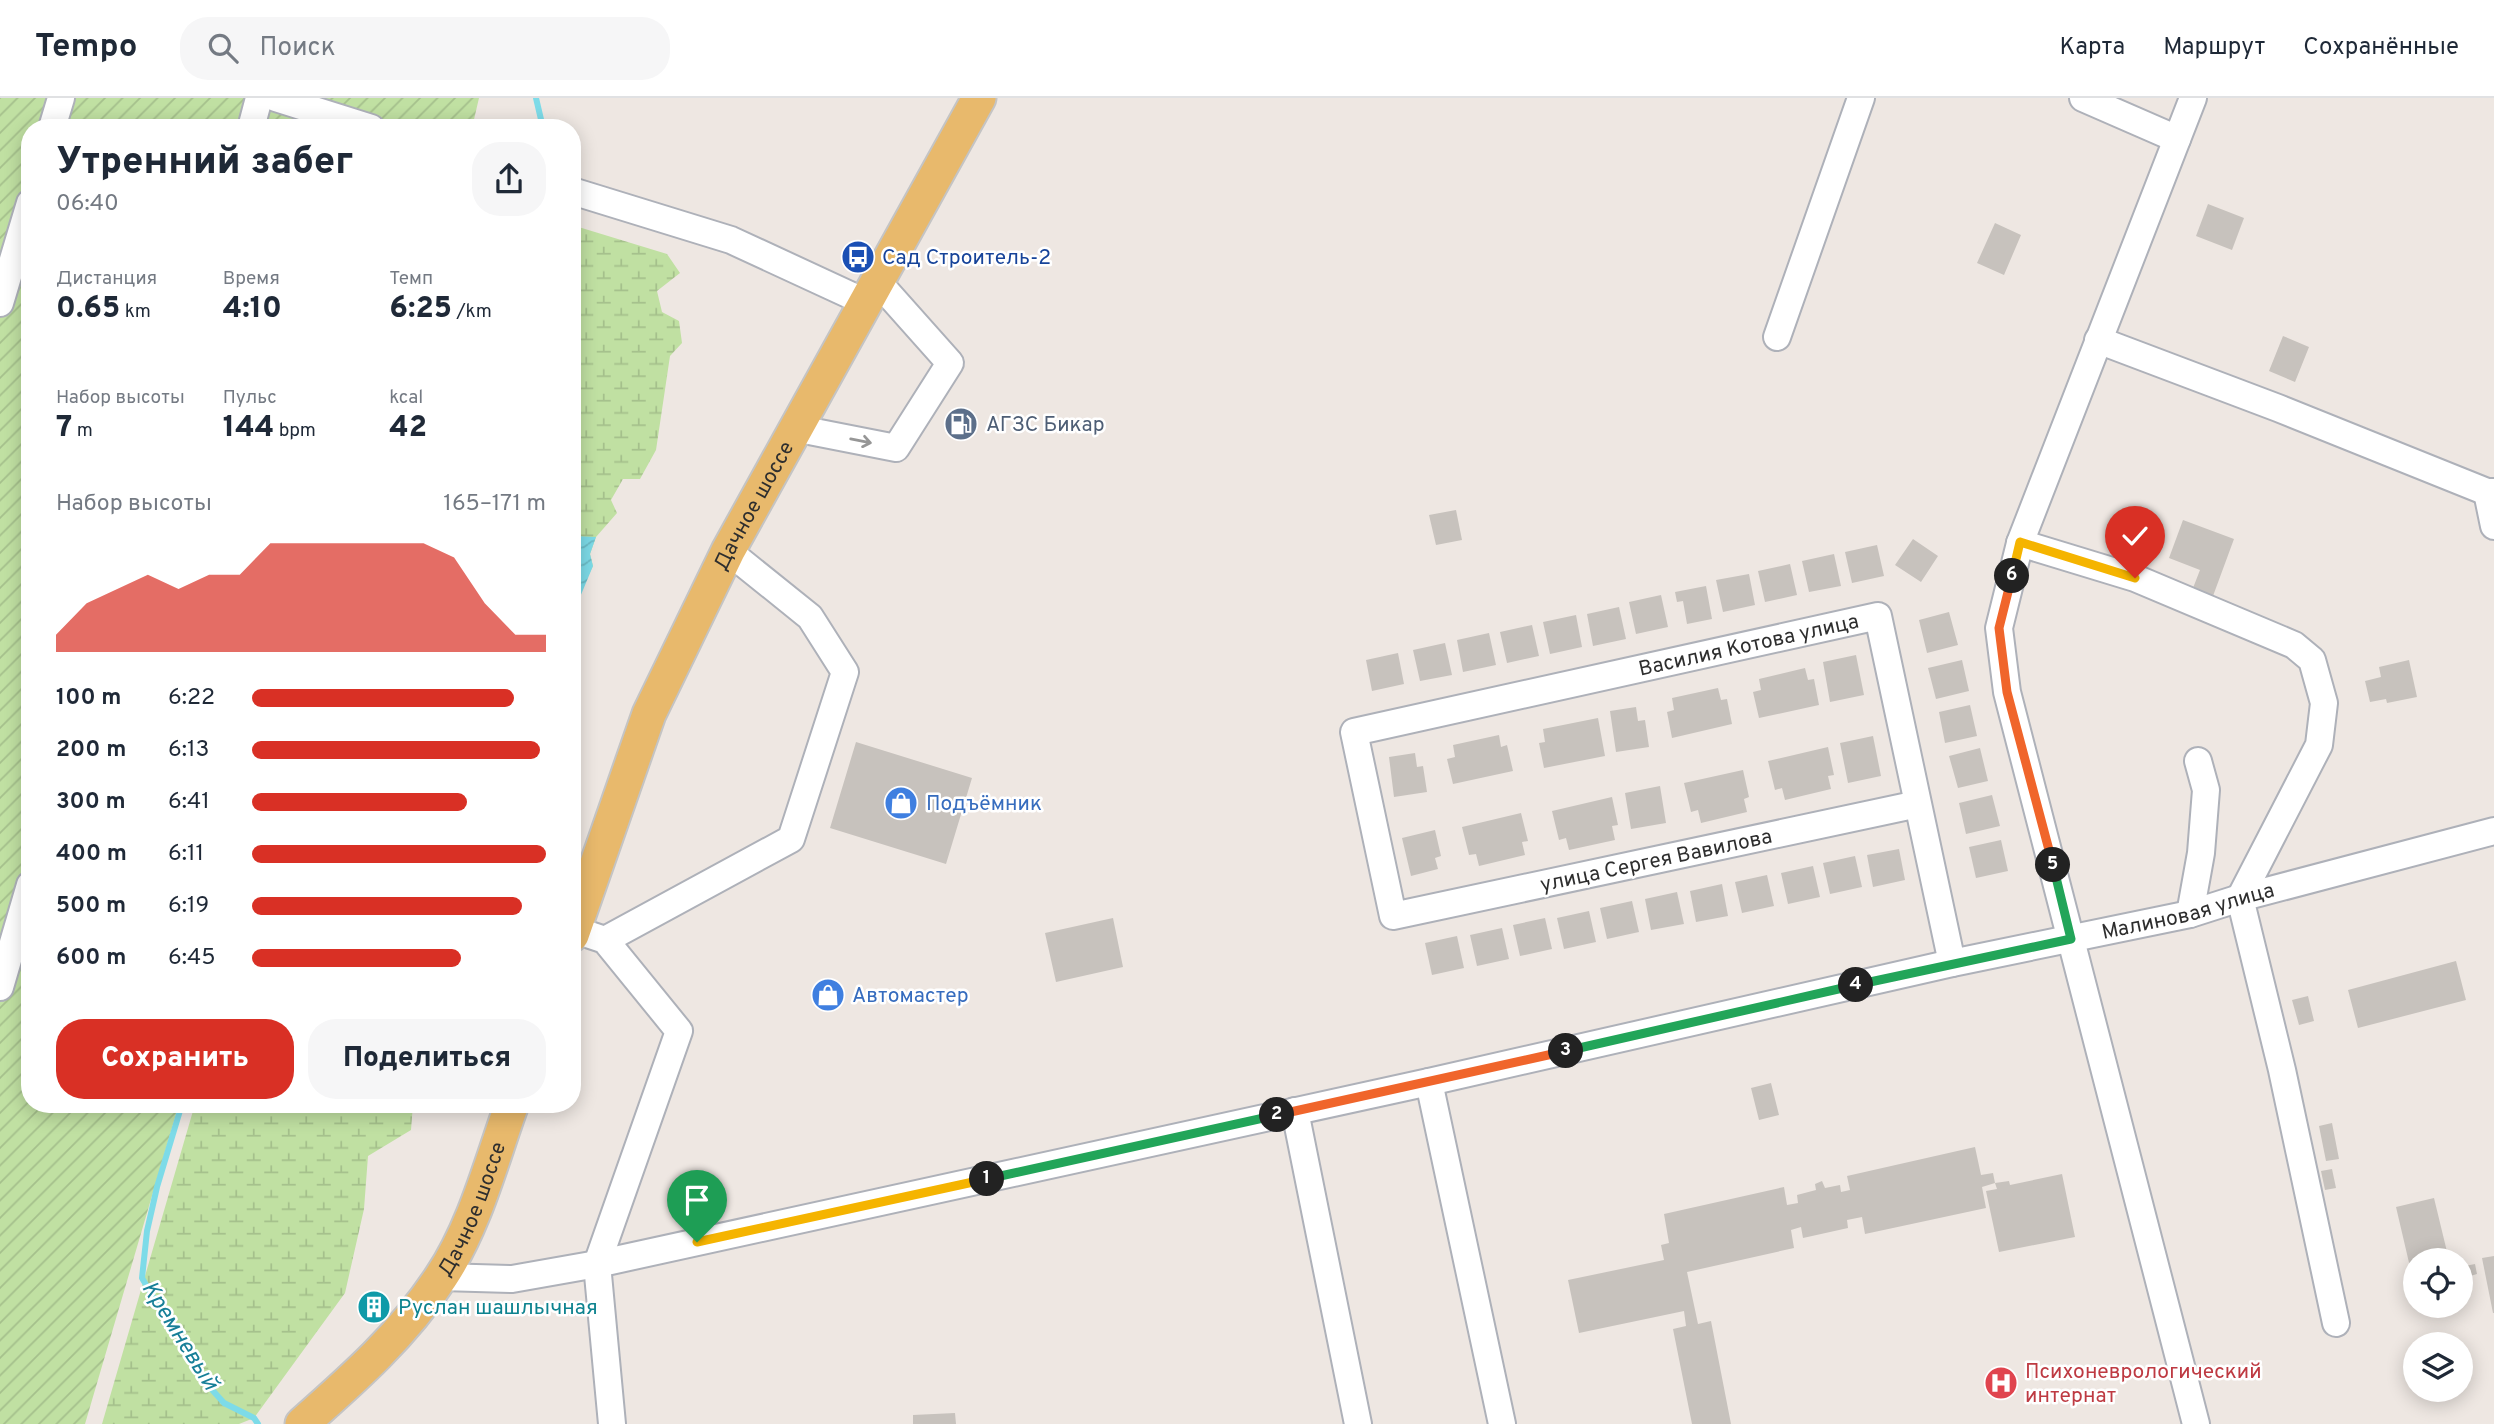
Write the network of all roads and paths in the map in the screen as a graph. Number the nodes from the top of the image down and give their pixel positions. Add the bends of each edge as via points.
1 (61, 98) edge
2 (259, 98) edge
3 (276, 98) edge
4 (979, 98) edge
5 (1861, 98) edge
6 (2083, 98) edge
7 (2193, 98) edge
8 (55, 119) edge
9 (253, 119) edge
10 (342, 119) edge
11 (2177, 139) junction
12 (581, 194) edge
13 (21, 233) edge
14 (871, 292) junction
15 (0, 303) edge
16 (1777, 337) dead end
17 (2098, 340) junction
18 (794, 428) junction
19 (2490, 492) edge
20 (2494, 526) edge
21 (2020, 542) junction
22 (727, 551) junction
23 (2198, 761) dead end
24 (1919, 804) junction
25 (2494, 831) edge
26 (2240, 898) junction
27 (1393, 915) joint
28 (2190, 915) junction
29 (21, 916) edge
30 (584, 934) edge
31 (2071, 939) junction
32 (1952, 963) junction
33 (0, 987) edge
34 (1429, 1082) junction
35 (1295, 1111) junction
36 (509, 1113) edge
37 (597, 1264) junction
38 (441, 1277) junction
39 (2336, 1323) dead end
40 (302, 1424) edge
41 (612, 1424) edge
42 (1358, 1424) edge
43 (1502, 1424) edge
44 (2196, 1424) edge

1 - 8 street
2 - 9 street
3 - 10 street
4 - 14 main road, Дачное шоссе
5 - 16 street
6 - 11 street
7 - 11 street
11 - 17 street
12 - 14 street via 731,240
13 - 15 street
14 - 18 main road, Дачное шоссе
18 -> 14 street via 896,448 950,363
17 - 19 street
17 - 21 street
18 - 22 main road, Дачное шоссе
19 - 20 street
21 - 26 street via 2135,578 2294,645 2312,660 2324,703 2319,745
21 - 31 street via 1999,628 2007,692
22 - 30 main road, Дачное шоссе via 649,715
22 - 30 street via 810,617 845,672 791,839
23 - 28 street via 2206,790
24 - 27 street, улица Сергея Вавилова
24 - 27 street, Василия Котова улица via 1878,615 1354,732
24 - 32 street, Василия Котова улица
25 - 26 street, Малиновая улица
26 - 28 street, Малиновая улица
26 - 39 street
28 - 31 street, Малиновая улица
29 - 33 street
30 - 37 street via 679,1031
31 - 32 street, Малиновая улица
31 - 44 street
32 - 34 street, Малиновая улица
34 - 35 street, Малиновая улица
34 - 43 street
35 - 37 street, Малиновая улица
35 - 42 street
36 - 38 main road, Дачное шоссе via 470,1223
37 - 38 street, Малиновая улица via 512,1279
37 - 41 street
38 - 40 main road, Дачное шоссе via 379,1355

